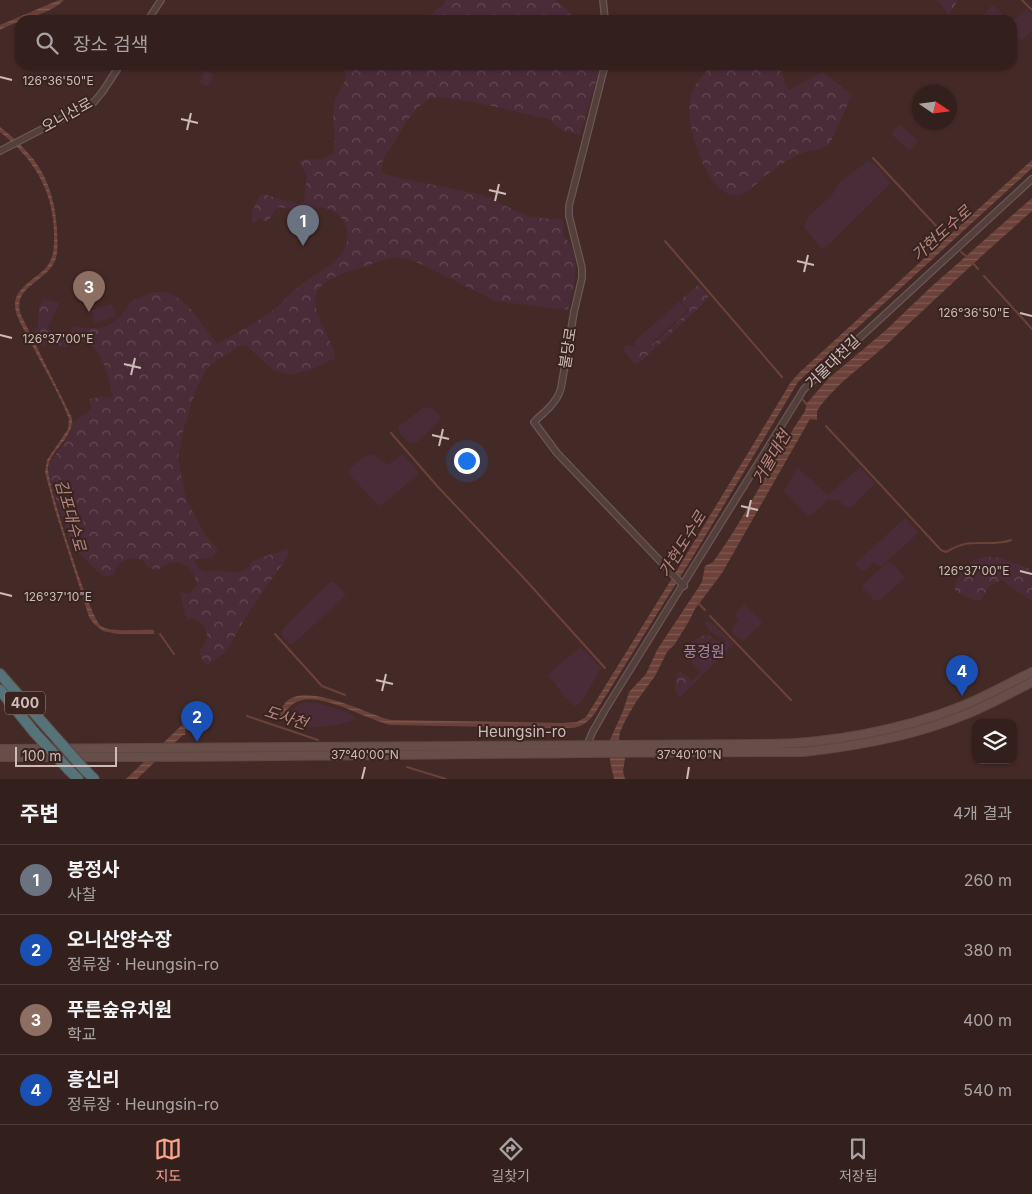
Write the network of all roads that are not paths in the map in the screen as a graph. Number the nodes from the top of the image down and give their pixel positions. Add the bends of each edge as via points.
1 (161, 0) edge
2 (603, 0) edge
3 (151, 15) edge
4 (604, 15) edge
5 (117, 70) edge
6 (603, 70) edge
7 (0, 151) edge
8 (1032, 179) edge
9 (684, 586) junction
10 (1032, 672) edge
11 (0, 674) edge
12 (1032, 682) edge
13 (0, 690) edge
14 (0, 749) edge
15 (586, 749) junction
16 (631, 749) junction
17 (0, 758) edge
18 (78, 779) edge
19 (94, 779) edge

1 - 3 street
2 - 4 street
5 - 7 street, 오니산로 via 94,102
6 - 9 street, 불당로 via 569,206 582,268 561,388 553,404 534,422 557,453
8 - 9 street, 거물대천길 via 804,389
9 - 15 street via 605,710
10 - 16 main road via 949,711 853,736 790,744
11 - 19 highway, 400, bridge
12 - 16 main road via 956,718 851,746 803,752
13 - 18 highway, 400, bridge
14 - 15 main road, Heungsin-ro
15 - 16 main road, Heungsin-ro
15 - 17 main road, Heungsin-ro via 168,758

